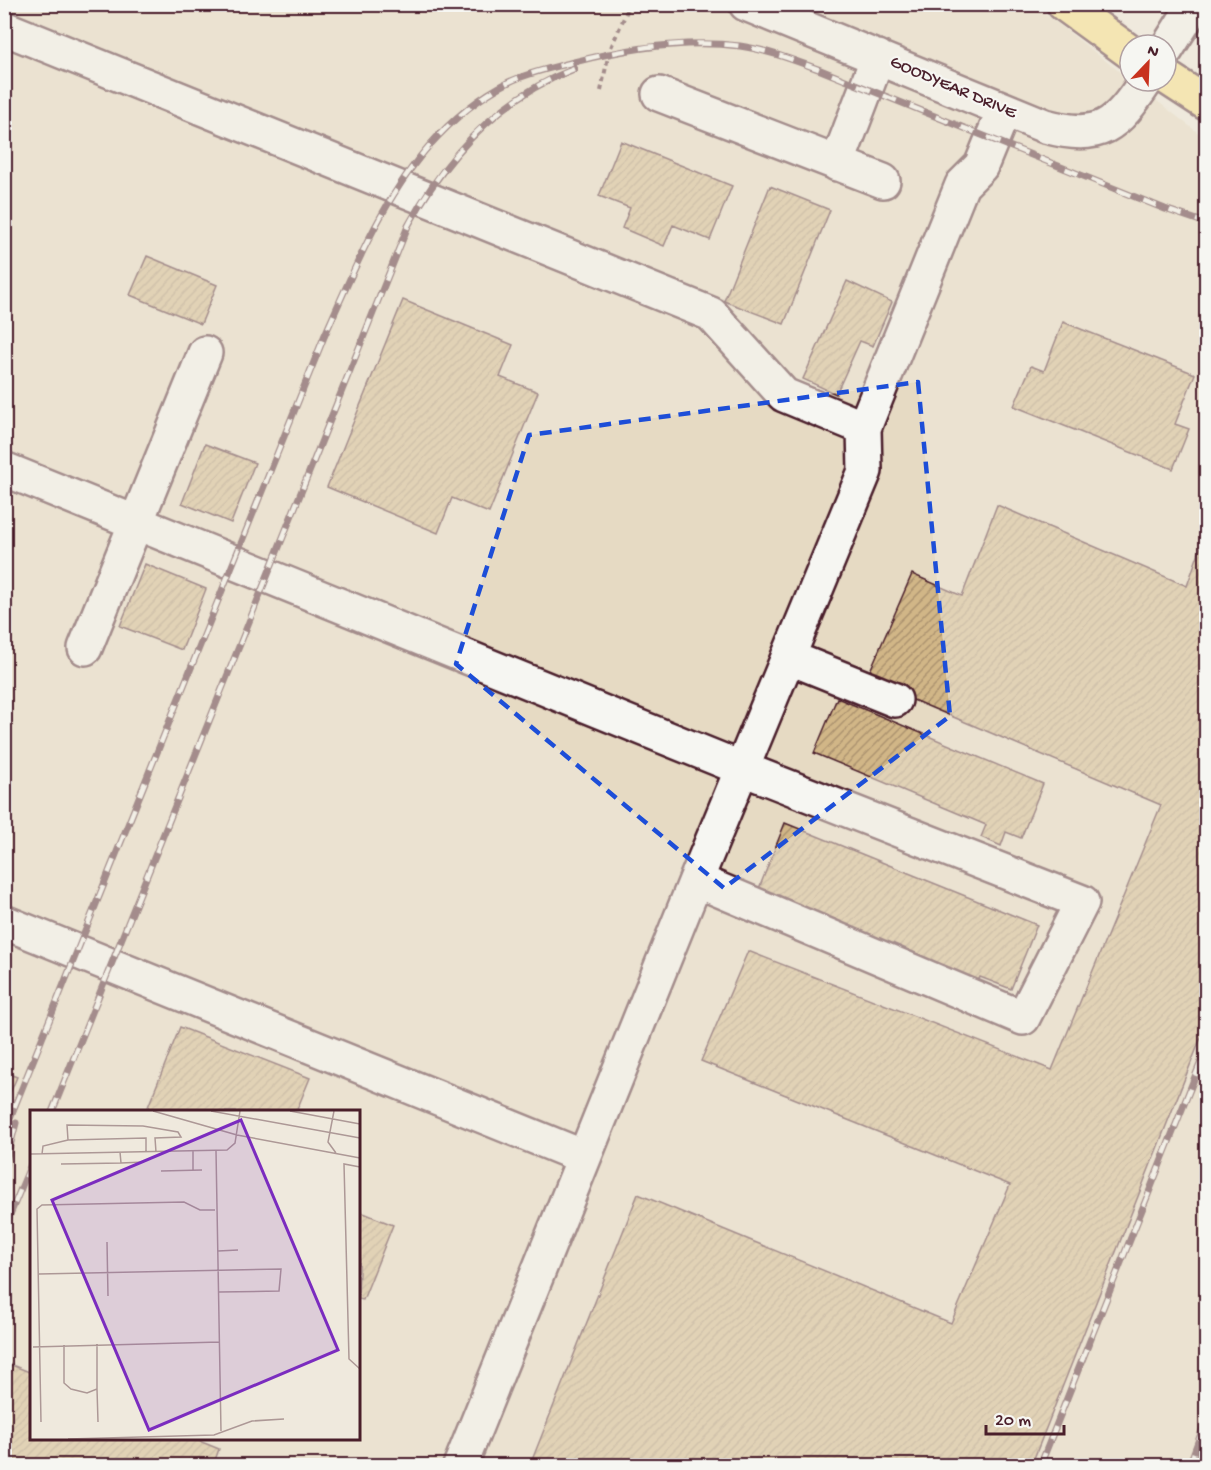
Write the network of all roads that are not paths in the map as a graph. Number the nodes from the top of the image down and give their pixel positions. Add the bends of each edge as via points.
1 (746, 4) edge
2 (1064, 4) edge
3 (1195, 4) edge
4 (4, 28) edge
5 (1177, 33) edge
6 (1118, 43) edge
7 (878, 57) junction
8 (1178, 85) edge
9 (1138, 93) edge
10 (659, 94) dead end
11 (1206, 104) edge
12 (1004, 110) junction
13 (837, 165) junction
14 (883, 181) dead end
15 (205, 353) dead end
16 (864, 428) junction
17 (4, 470) edge
18 (137, 523) junction
19 (86, 648) dead end
20 (788, 657) junction
21 (895, 700) dead end
22 (743, 769) junction
23 (696, 880) junction
24 (4, 922) edge
25 (584, 1156) junction
26 (460, 1466) edge

1 - 7 street, GOODYEAR DRIVE
2 - 6 main road
3 - 5 street
4 - 16 street via 711,314 784,395
7 - 12 street, GOODYEAR DRIVE
7 - 13 street
8 - 11 main road
9 - 12 street, GOODYEAR DRIVE via 1125,113 1108,126 1089,131 1069,133
10 - 13 street
12 - 16 street via 981,166 962,185
13 - 14 street
15 - 18 street
16 - 20 street via 865,471
17 - 18 street
18 - 19 street
18 - 22 street
20 - 21 street
20 - 22 street
22 - 23 street
22 - 23 street via 1082,902 1023,1018
23 - 25 street
24 - 25 street
25 - 26 street

